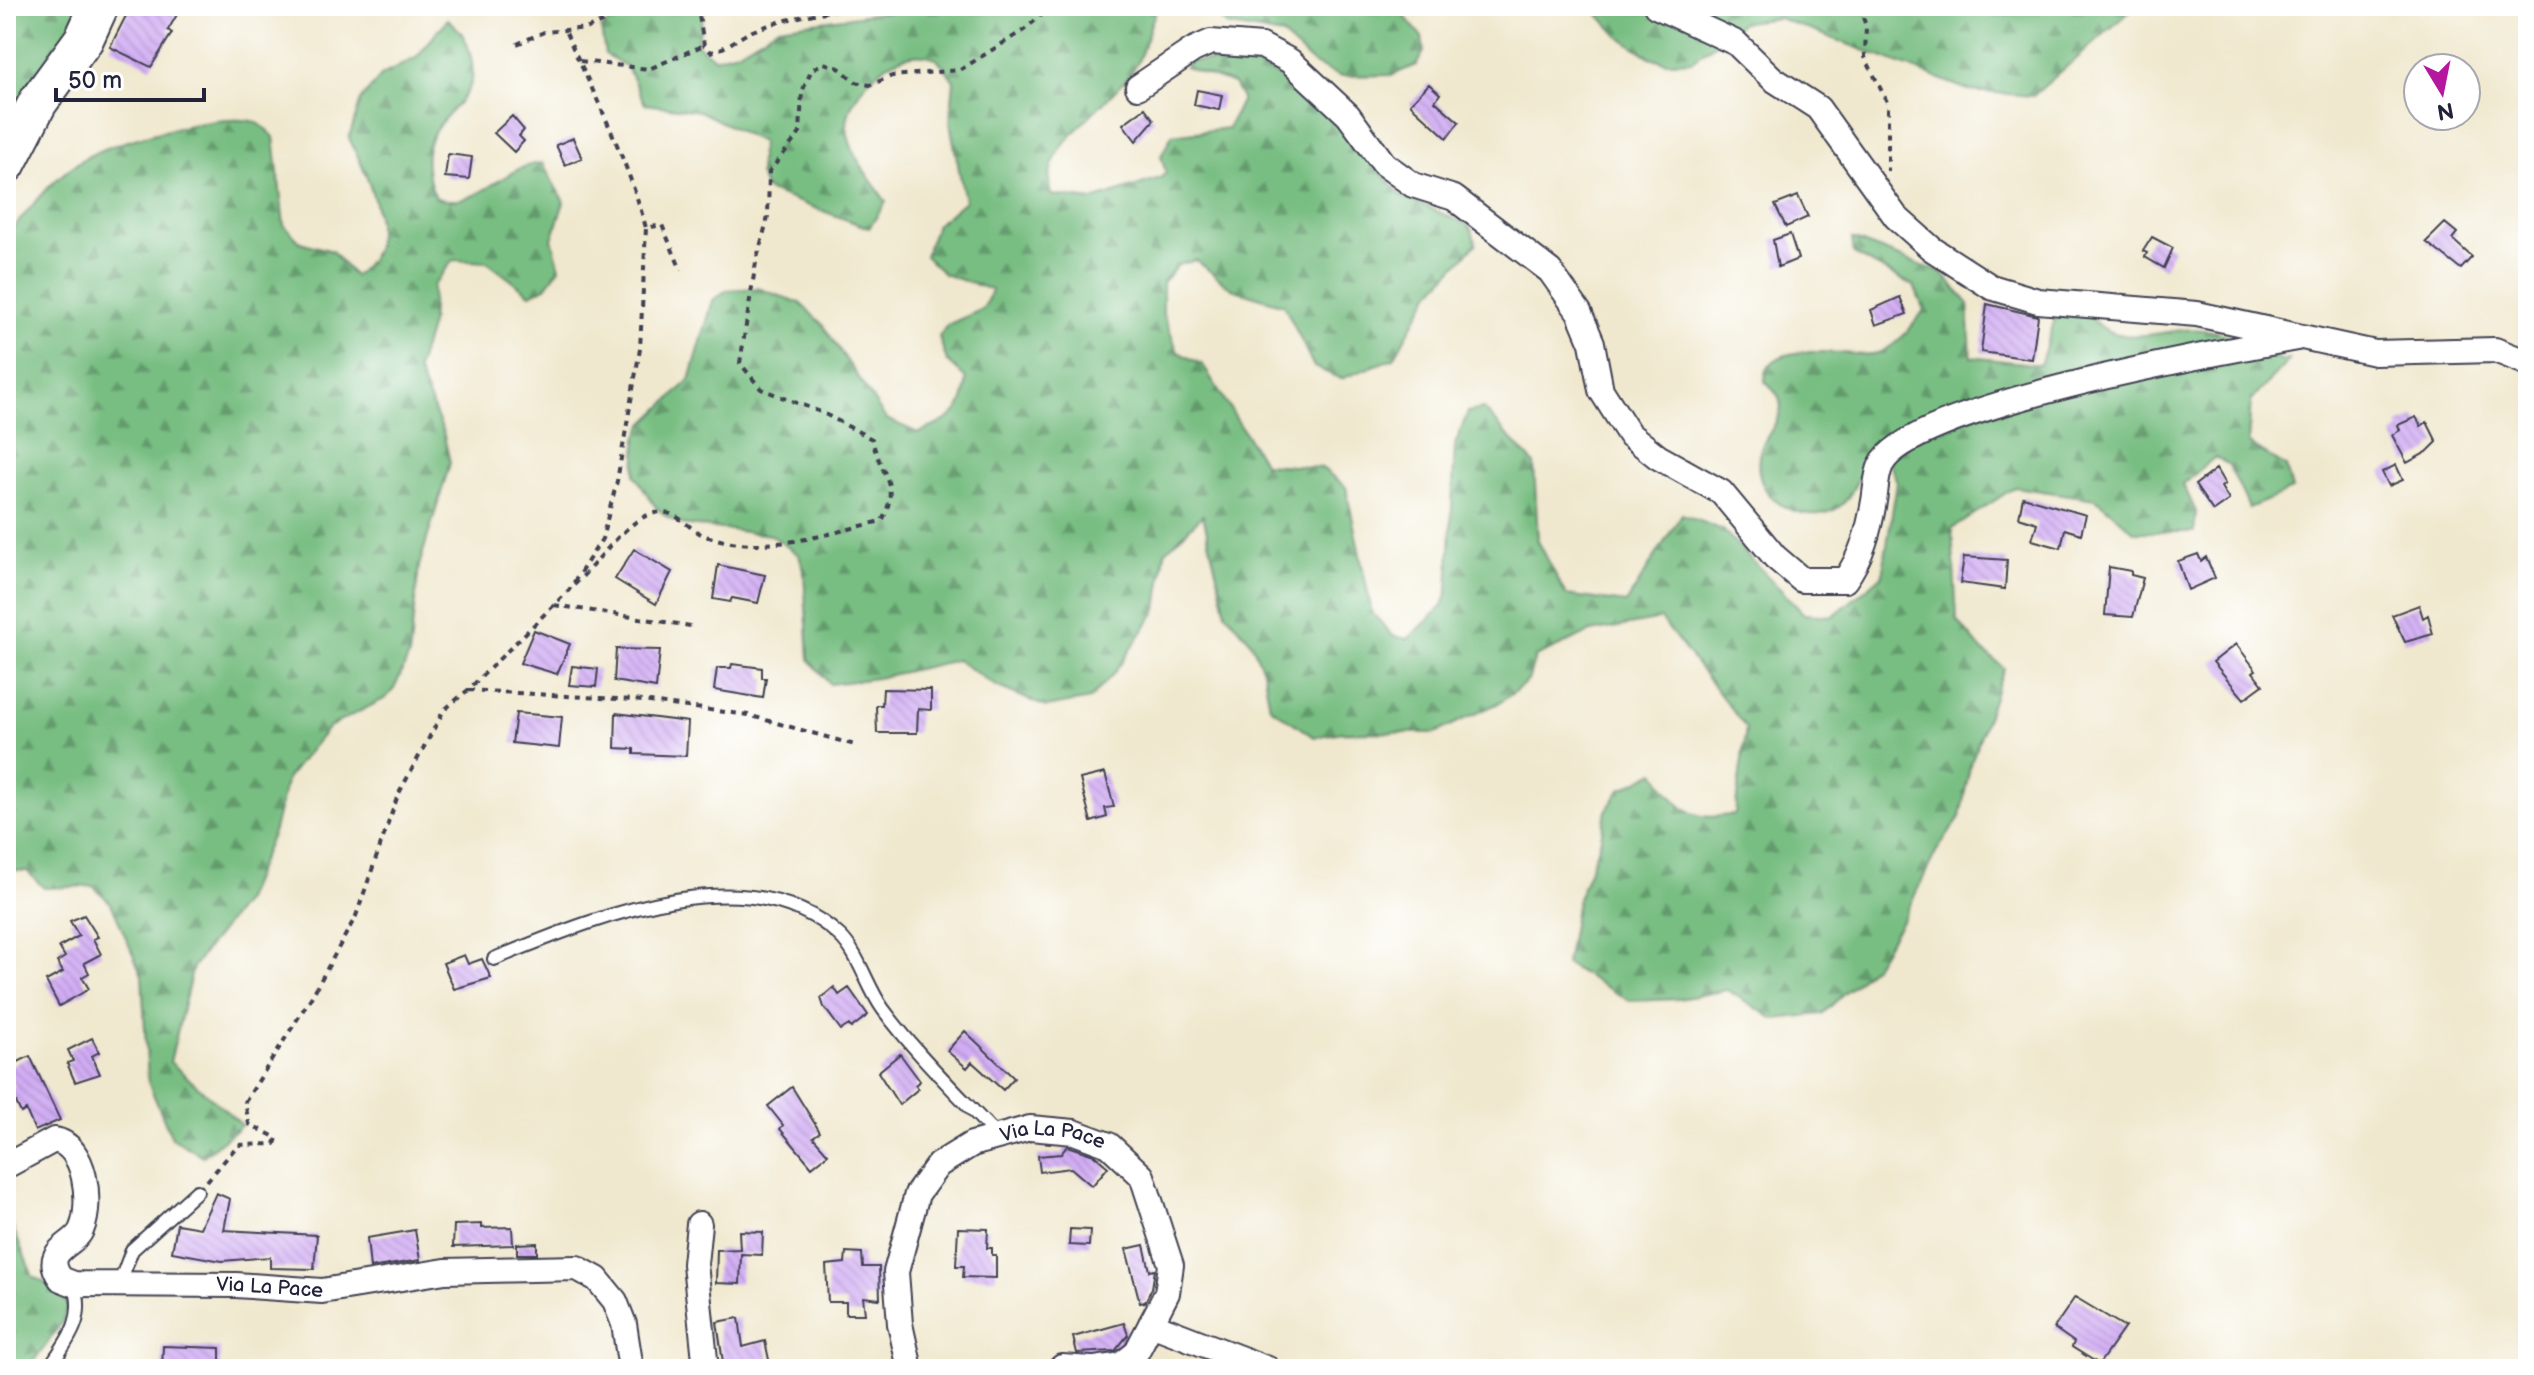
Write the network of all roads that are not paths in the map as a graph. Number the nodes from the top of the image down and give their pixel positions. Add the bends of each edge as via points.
1 (99, 6) edge
2 (1656, 6) edge
3 (1138, 87) dead end
4 (6, 164) edge
5 (2297, 338) junction
6 (2528, 363) edge
7 (494, 959) dead end
8 (997, 1136) junction
9 (6, 1166) edge
10 (197, 1191) road end
11 (699, 1224) dead end
12 (74, 1284) junction
13 (118, 1286) junction
14 (1151, 1324) junction
15 (1062, 1367) edge
16 (48, 1369) edge
17 (631, 1369) edge
18 (706, 1369) edge
19 (910, 1369) edge
20 (1093, 1369) edge
21 (1268, 1369) edge

1 - 4 main road
2 - 5 street via 1736,43 1773,79 1818,108 1896,217 1932,249 1991,287 2038,301 2197,314
3 - 5 street via 1211,42 1262,46 1290,61 1348,115 1384,164 1413,185 1454,198 1550,271 1579,312 1592,343 1601,390 1629,434 1721,492 1775,557 1802,580 1845,580 1859,560 1870,527 1881,465 1917,433 2148,365
5 - 6 street via 2375,353 2495,350
7 - 8 lane via 601,916 687,898 761,897 814,914 843,938 882,1008
8 - 14 street, Via La Pace via 1030,1128 1074,1132 1109,1145 1142,1176 1171,1265 1167,1293
8 - 19 street, Via La Pace via 938,1165 917,1194 896,1272
9 - 12 street via 54,1140 75,1155 86,1215 82,1232 54,1263 61,1279
10 - 13 lane via 132,1250
11 - 18 street via 695,1264
12 - 13 street, Via La Pace
12 - 16 lane via 80,1310 75,1329
13 - 17 street, Via La Pace via 322,1291 445,1271 577,1268 597,1279 615,1301
14 - 20 street, Via La Pace via 1136,1353 1121,1365
14 - 21 street
15 - 20 street, Via La Pace

